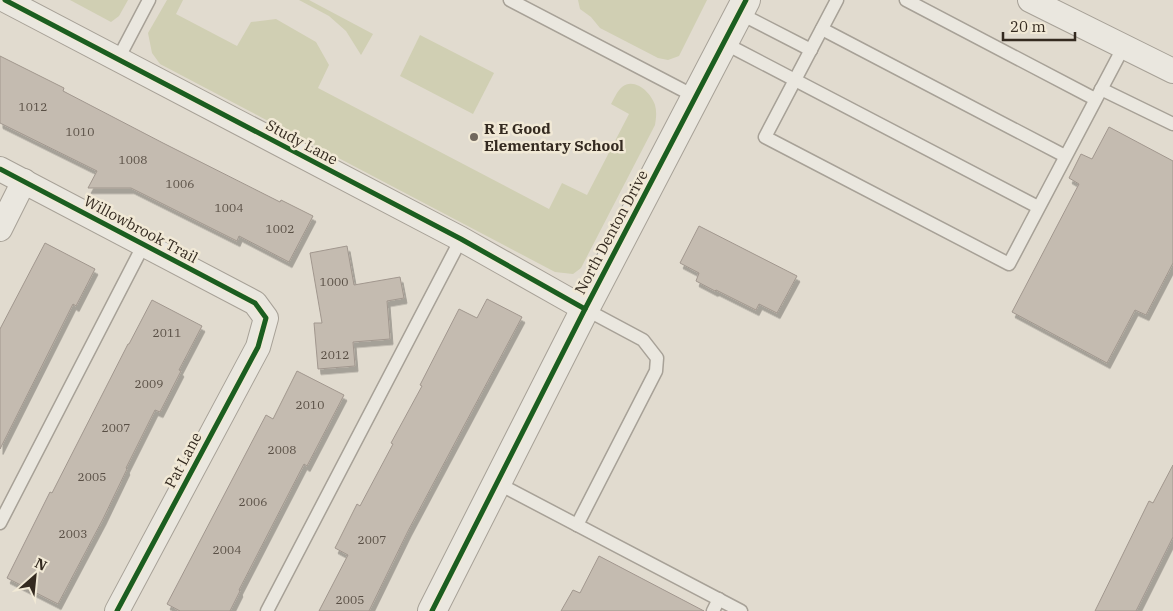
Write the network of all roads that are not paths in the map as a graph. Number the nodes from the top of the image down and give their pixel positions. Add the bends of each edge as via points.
1 (5, 0) edge
2 (149, 0) edge
3 (510, 0) edge
4 (837, 0) edge
5 (906, 0) edge
6 (1030, 0) edge
7 (743, 6) edge
8 (822, 29) junction
9 (724, 43) junction
10 (1124, 46) junction
11 (811, 50) junction
12 (118, 59) junction
13 (1173, 71) edge
14 (795, 80) junction
15 (1098, 94) junction
16 (696, 97) junction
17 (1173, 124) edge
18 (1065, 156) junction
19 (0, 169) edge
20 (24, 181) junction
21 (1038, 207) junction
22 (0, 229) edge
23 (461, 239) junction
24 (144, 244) junction
25 (585, 309) junction
26 (266, 318) joint
27 (497, 483) junction
28 (0, 523) edge
29 (577, 525) junction
30 (719, 599) junction
31 (117, 611) edge
32 (267, 611) edge
33 (432, 611) edge
34 (713, 611) edge
35 (741, 611) edge

1 - 12 street, Study Lane
2 - 12 lane
3 - 16 lane
4 - 8 lane
5 - 15 lane
6 - 10 street
7 - 9 street, North Denton Drive
7 - 11 lane
8 - 11 lane
8 - 18 lane
9 - 14 lane
9 - 16 street, North Denton Drive
10 - 13 street
10 - 15 lane
11 - 14 lane
12 - 23 street, Study Lane
14 - 21 lane
14 - 21 lane via 765,137 1008,264
15 - 17 lane
15 - 18 lane
16 - 25 street, North Denton Drive
18 - 21 lane
19 - 20 street, Willowbrook Trail
20 - 22 street
20 - 24 street, Willowbrook Trail
23 - 25 street, Study Lane
23 - 32 lane
24 - 26 street, Willowbrook Trail via 255,303
24 - 28 lane
25 - 27 street, North Denton Drive
25 - 29 lane via 643,340 657,358 656,371
26 - 31 street, Pat Lane via 258,347
27 - 29 lane
27 - 33 street, North Denton Drive
29 - 30 lane
30 - 34 lane
30 - 35 lane

